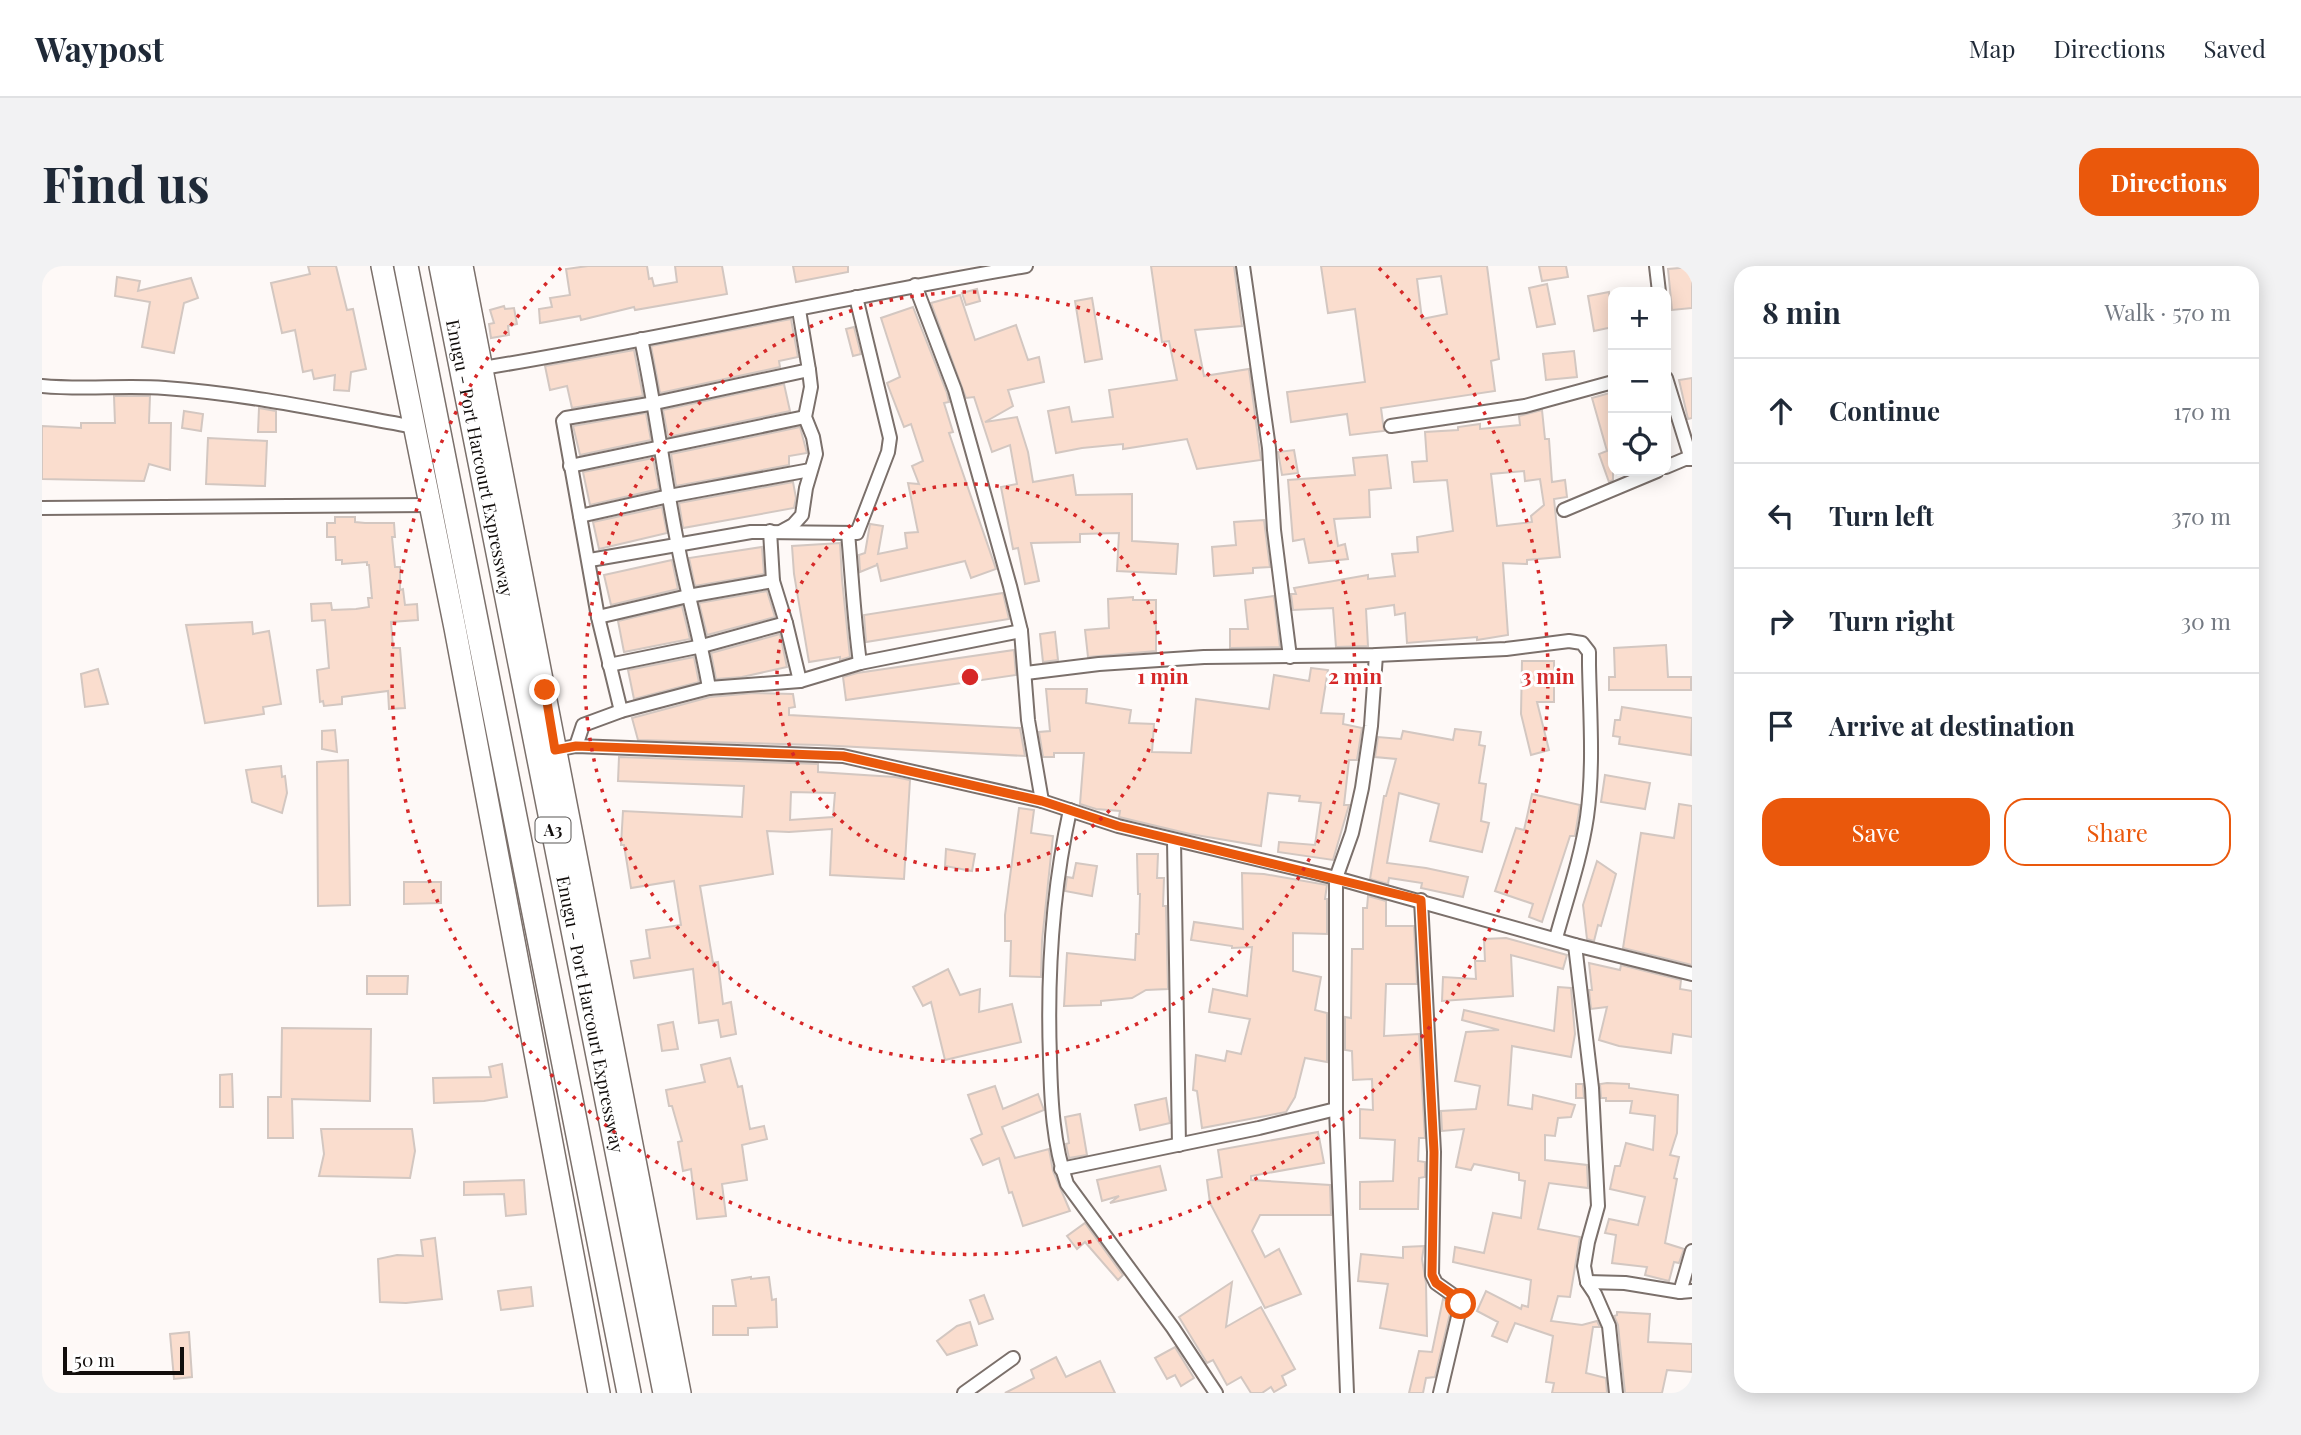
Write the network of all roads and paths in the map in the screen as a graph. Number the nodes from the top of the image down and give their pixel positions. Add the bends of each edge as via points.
1 (382, 266) edge
2 (406, 266) edge
3 (440, 266) edge
4 (462, 266) edge
5 (1026, 266) edge
6 (1243, 266) edge
7 (1656, 266) edge
8 (915, 285) junction
9 (1658, 287) edge
10 (856, 297) junction
11 (799, 310) junction
12 (641, 339) junction
13 (483, 368) junction
14 (809, 370) junction
15 (1608, 383) edge
16 (42, 386) edge
17 (1671, 394) edge
18 (655, 402) junction
19 (805, 417) junction
20 (1391, 426) dead end
21 (415, 427) junction
22 (660, 448) junction
23 (1692, 459) edge
24 (1671, 465) edge
25 (570, 466) junction
26 (810, 470) junction
27 (1645, 476) edge
28 (669, 496) junction
29 (430, 505) junction
30 (42, 508) edge
31 (1564, 510) dead end
32 (580, 516) junction
33 (776, 531) junction
34 (848, 533) junction
35 (677, 545) junction
36 (590, 560) junction
37 (773, 581) junction
38 (688, 596) junction
39 (598, 617) junction
40 (786, 622) junction
41 (1021, 631) junction
42 (702, 646) junction
43 (1376, 655) junction
44 (1290, 657) junction
45 (860, 663) junction
46 (609, 665) junction
47 (1026, 673) junction
48 (800, 681) junction
49 (709, 688) junction
50 (621, 711) junction
51 (566, 748) junction
52 (1042, 801) junction
53 (1070, 810) junction
54 (1174, 840) junction
55 (1336, 878) junction
56 (1421, 900) junction
57 (1556, 938) junction
58 (1575, 945) junction
59 (1692, 974) edge
60 (1336, 1109) junction
61 (1179, 1145) junction
62 (1061, 1169) junction
63 (1692, 1251) edge
64 (1587, 1282) junction
65 (1686, 1292) edge
66 (1013, 1358) dead end
67 (599, 1393) edge
68 (629, 1393) edge
69 (665, 1393) edge
70 (680, 1393) edge
71 (964, 1393) edge
72 (1216, 1393) edge
73 (1347, 1393) edge
74 (1440, 1393) edge
75 (1616, 1393) edge

1 - 21 main road
2 - 68 highway, Enugu - Port Harcourt Expressway / A3
3 - 69 highway, Enugu - Port Harcourt Expressway / A3
4 - 13 main road, Enugu - Port Harcourt Expressway / A3
5 - 8 street
6 - 44 street via 1269,448
7 - 9 street
8 - 10 street
8 - 41 street via 955,390
10 - 11 street
10 - 34 street via 890,438 859,531
11 - 12 street
11 - 14 street
12 - 13 street
12 - 18 street
13 - 51 main road, Enugu - Port Harcourt Expressway / A3
14 - 18 street
14 - 19 street
15 - 20 street via 1525,406
16 - 21 street via 163,387
17 - 23 street
18 - 22 street
18 - 25 street via 566,418 562,425
19 - 22 street
19 - 26 street via 815,447
21 - 29 main road
22 - 25 street
22 - 28 street
23 - 24 street
25 - 32 street
26 - 28 street
26 - 33 street via 802,514 793,525
27 - 31 street
28 - 32 street
28 - 35 street
29 - 30 street
29 - 67 main road
32 - 36 street
33 - 34 street
33 - 35 street via 751,531
33 - 37 street
34 - 45 street
35 - 36 street
35 - 38 street
36 - 39 street
37 - 38 street
37 - 40 street
38 - 39 street
38 - 42 street
39 - 46 street
40 - 42 street
40 - 48 street
41 - 45 street
41 - 47 street
42 - 46 street
42 - 49 street
43 - 44 street
43 - 55 street via 1362,788
43 - 57 street via 1569,641 1582,643 1589,652 1587,817
44 - 47 street via 1204,657
45 - 48 street
46 - 50 street
47 - 52 street via 1028,720
48 - 49 street
49 - 50 street
50 - 51 street via 583,725
51 - 52 street via 843,756
51 - 70 main road, Enugu - Port Harcourt Expressway / A3
52 - 53 street
53 - 54 street
53 - 62 street via 1059,867 1048,996 1051,1092
54 - 55 street
54 - 61 street
55 - 56 street
55 - 60 street
56 - 57 street
56 - 74 street via 1434,1152 1432,1275 1461,1304
57 - 58 street
58 - 59 street
58 - 64 street via 1592,1088 1598,1206 1584,1266
60 - 61 street
60 - 73 street
61 - 62 street
62 - 72 street via 1067,1184 1174,1328
63 - 65 street
64 - 65 street
64 - 75 street via 1609,1326
66 - 71 street

